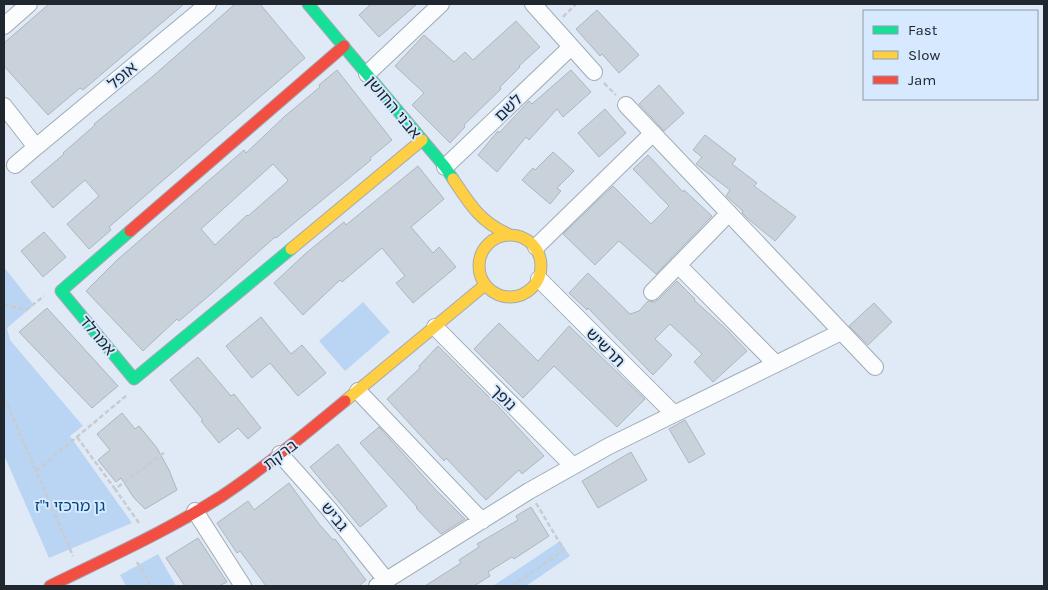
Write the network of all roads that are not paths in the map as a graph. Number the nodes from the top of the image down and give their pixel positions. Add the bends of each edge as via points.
1 (29, 4) edge
2 (208, 4) edge
3 (308, 4) edge
4 (441, 4) edge
5 (533, 4) edge
6 (4, 26) edge
7 (344, 46) junction
8 (571, 47) junction
9 (594, 72) road end
10 (367, 74) junction
11 (626, 104) road end
12 (4, 106) edge
13 (653, 133) junction
14 (422, 140) junction
15 (36, 147) junction
16 (15, 165) dead end
17 (445, 167) junction
18 (476, 213) junction
19 (729, 213) junction
20 (508, 234) junction
21 (536, 247) junction
22 (480, 259) junction
23 (678, 265) junction
24 (539, 279) junction
25 (486, 285) junction
26 (652, 292) dead end
27 (435, 327) junction
28 (841, 332) junction
29 (776, 364) junction
30 (874, 367) dead end
31 (358, 391) junction
32 (673, 413) junction
33 (280, 454) junction
34 (573, 466) junction
35 (195, 511) junction
36 (482, 521) junction
37 (382, 583) edge
38 (50, 586) edge
39 (243, 586) edge

1 - 6 street
2 - 15 street, אופל
3 - 7 street, אבני החושן
4 - 10 street
5 - 8 street
7 - 10 street, אבני החושן
7 - 14 street, אמרלד via 61,291 134,379
8 - 9 street
8 - 17 street, לשם
10 - 14 street, אבני החושן
11 - 13 street
12 - 15 street
13 - 19 street
13 - 21 street
14 - 17 street, אבני החושן
15 - 16 street, אופל
17 - 18 street, אבני החושן
18 - 20 street, אבני החושן
18 - 22 street, אבני החושן
19 - 23 street
19 - 28 street
20 - 21 street via 524,238
20 - 22 street via 490,242
21 - 24 street via 542,263
22 - 25 street via 481,277
23 - 26 street
23 - 29 street
24 - 25 street via 529,291 514,298 494,293
24 - 32 street, תרשיש
25 - 27 street, ברקת
27 - 31 street, ברקת
27 - 34 street, נופך
28 - 29 street
28 - 30 street
29 - 32 street
31 - 33 street, ברקת
31 - 36 street
32 - 34 street
33 - 35 street, ברקת via 220,498
33 - 37 street, גביש via 329,509
34 - 36 street
35 - 38 street, ברקת
35 - 39 street
36 - 37 street, גביש

